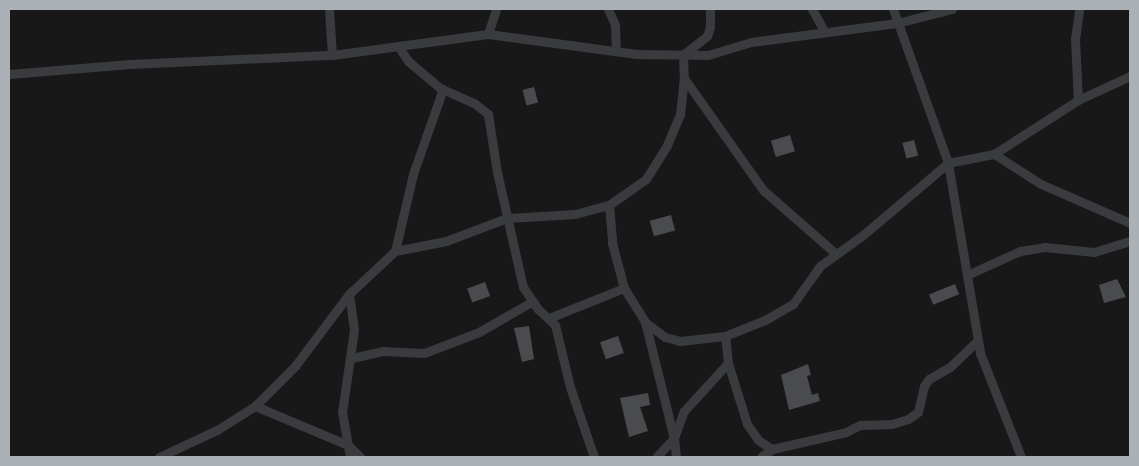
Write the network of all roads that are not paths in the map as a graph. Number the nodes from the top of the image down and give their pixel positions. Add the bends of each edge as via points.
1 (329, 9) edge
2 (496, 9) edge
3 (608, 9) edge
4 (710, 9) edge
5 (812, 9) edge
6 (893, 9) edge
7 (952, 9) edge
8 (1078, 9) edge
9 (897, 23) junction
10 (825, 32) junction
11 (488, 34) junction
12 (398, 46) junction
13 (616, 50) junction
14 (332, 55) junction
15 (684, 55) junction
16 (9, 74) edge
17 (1130, 76) edge
18 (684, 78) junction
19 (443, 89) junction
20 (1078, 100) junction
21 (994, 154) junction
22 (948, 163) junction
23 (609, 205) junction
24 (507, 218) junction
25 (1130, 223) edge
26 (1130, 241) edge
27 (395, 251) junction
28 (836, 254) junction
29 (967, 275) junction
30 (624, 288) junction
31 (349, 294) junction
32 (532, 301) junction
33 (549, 318) junction
34 (645, 322) junction
35 (725, 336) junction
36 (978, 340) junction
37 (352, 358) junction
38 (728, 363) junction
39 (256, 406) junction
40 (674, 438) junction
41 (348, 445) junction
42 (772, 449) junction
43 (159, 457) edge
44 (350, 457) edge
45 (360, 457) edge
46 (594, 457) edge
47 (656, 457) edge
48 (676, 457) edge
49 (761, 457) edge
50 (1021, 457) edge

1 - 14 street
2 - 11 street
3 - 13 street via 615,25
4 - 15 street via 710,27 706,36
5 - 10 street
6 - 9 street
7 - 9 street
8 - 20 street via 1075,39
9 - 10 street
9 - 22 street
10 - 15 street via 751,42 708,55
11 - 12 street
11 - 13 street
12 - 14 street
12 - 19 street via 408,61
13 - 15 street via 635,54
14 - 16 street via 130,64
15 - 18 street
17 - 20 street
18 - 23 street via 680,115 668,145 646,179
18 - 28 street via 763,190
19 - 24 street via 474,103 488,114
19 - 27 street via 418,156
20 - 21 street
21 - 22 street
21 - 25 street via 1041,184
22 - 28 street
22 - 29 street
23 - 24 street via 575,214
23 - 30 street via 612,243
24 - 27 street via 446,241
24 - 32 street via 523,287
26 - 29 street via 1094,252 1045,247 1020,251
27 - 31 street
28 - 35 street via 820,266 793,304 765,320
29 - 36 street
30 - 33 street
30 - 34 street
31 - 37 street via 354,330
31 - 39 street via 295,366
32 - 33 street
32 - 37 street via 479,332 424,353 383,351
33 - 46 street via 555,325 570,387
34 - 35 street via 665,337 680,341
34 - 40 street
35 - 38 street
36 - 42 street via 950,367 929,379 924,386 918,412 908,419 892,424 860,425 846,432
36 - 50 street via 980,353
37 - 41 street via 342,412
38 - 40 street via 684,411
38 - 42 street via 747,424 758,440
39 - 41 street
39 - 43 street via 217,430
40 - 47 street
40 - 48 street
41 - 44 street
41 - 45 street
42 - 49 street

